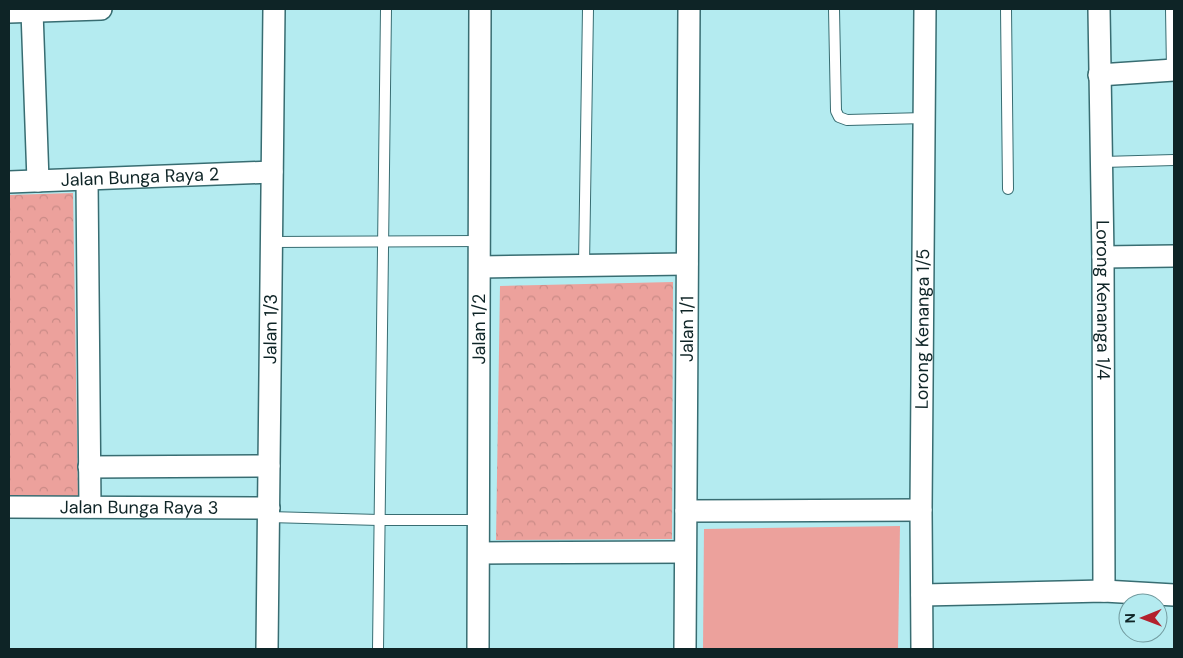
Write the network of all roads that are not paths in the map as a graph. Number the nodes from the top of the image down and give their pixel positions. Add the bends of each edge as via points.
1 (101, 9) edge
2 (274, 9) edge
3 (386, 9) edge
4 (480, 9) edge
5 (588, 9) edge
6 (689, 9) edge
7 (834, 9) edge
8 (925, 9) edge
9 (1006, 9) edge
10 (1099, 9) edge
11 (1171, 9) edge
12 (32, 11) junction
13 (9, 12) edge
14 (1173, 70) edge
15 (1099, 75) junction
16 (925, 118) junction
17 (1174, 160) edge
18 (1102, 162) junction
19 (272, 172) junction
20 (87, 180) junction
21 (38, 181) junction
22 (9, 182) edge
23 (1008, 189) dead end
24 (480, 241) junction
25 (272, 242) junction
26 (383, 242) junction
27 (1174, 256) edge
28 (1103, 257) junction
29 (687, 264) junction
30 (584, 265) junction
31 (480, 267) junction
32 (269, 466) junction
33 (89, 467) junction
34 (9, 507) edge
35 (90, 507) junction
36 (921, 510) junction
37 (686, 511) junction
38 (269, 512) junction
39 (379, 520) junction
40 (479, 520) junction
41 (686, 552) junction
42 (479, 553) junction
43 (1104, 591) junction
44 (1174, 594) edge
45 (922, 595) junction
46 (267, 649) edge
47 (378, 649) edge
48 (478, 649) edge
49 (685, 649) edge
50 (922, 649) edge

1 - 12 street
2 - 19 street, Jalan 1/3
3 - 26 lane
4 - 24 street, Jalan 1/2
5 - 30 lane
6 - 29 street, Jalan 1/1
7 - 16 lane via 836,111 839,117 847,120
8 - 16 street, Lorong Kenanga 1/5
9 - 23 lane
10 - 15 street, Lorong Kenanga 1/4
11 - 14 lane
12 - 13 street
12 - 21 street
14 - 15 street
15 - 18 street, Lorong Kenanga 1/4
16 - 36 street, Lorong Kenanga 1/5
17 - 18 lane
18 - 28 street, Lorong Kenanga 1/4
19 - 20 street, Jalan Bunga Raya 2
19 - 25 street, Jalan 1/3
20 - 21 street, Jalan Bunga Raya 2
20 - 33 street
21 - 22 street, Jalan Bunga Raya 2
24 - 26 lane
24 - 31 street, Jalan 1/2
25 - 26 lane
25 - 32 street, Jalan 1/3
26 - 39 lane
27 - 28 street
28 - 43 street, Lorong Kenanga 1/4
29 - 30 street
29 - 37 street, Jalan 1/1
30 - 31 street
31 - 40 street, Jalan 1/2
32 - 33 street
32 - 38 street, Jalan 1/3
33 - 35 street
34 - 35 street, Jalan Bunga Raya 3
35 - 38 street, Jalan Bunga Raya 3
36 - 37 street
36 - 45 street, Lorong Kenanga 1/5
37 - 41 street, Jalan 1/1
38 - 39 lane
38 - 46 street, Jalan 1/3
39 - 40 lane
39 - 47 lane
40 - 42 street, Jalan 1/2
41 - 42 street
41 - 49 street, Jalan 1/1
42 - 48 street, Jalan 1/2
43 - 44 street
43 - 45 street
45 - 50 street, Lorong Kenanga 1/5

